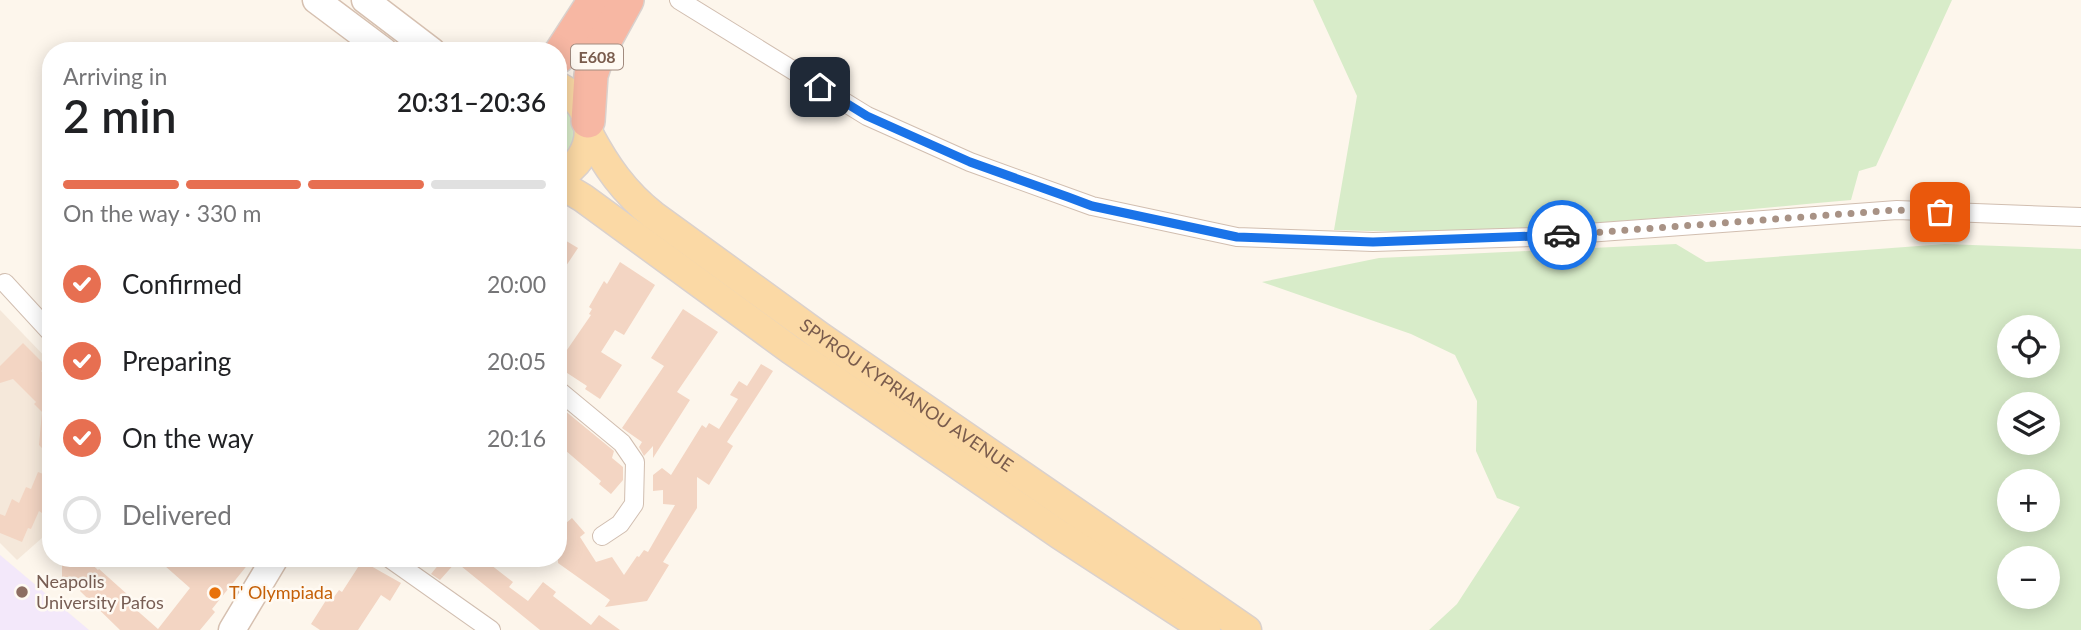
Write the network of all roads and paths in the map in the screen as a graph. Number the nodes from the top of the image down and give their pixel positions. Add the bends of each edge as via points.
1 (316, 0) edge
2 (365, 0) edge
3 (595, 0) edge
4 (627, 0) edge
5 (679, 0) edge
6 (372, 42) edge
7 (420, 42) edge
8 (567, 43) edge
9 (567, 92) edge
10 (588, 127) junction
11 (567, 170) edge
12 (567, 188) edge
13 (2081, 217) edge
14 (5, 284) dead end
15 (42, 323) edge
16 (567, 397) edge
17 (602, 536) dead end
18 (270, 567) edge
19 (286, 567) edge
20 (402, 567) edge
21 (232, 630) edge
22 (250, 630) edge
23 (491, 630) edge
24 (1206, 630) edge
25 (1247, 630) edge

1 - 6 main road
2 - 7 main road
3 - 8 highway, E608
4 - 10 highway, E608 via 591,75
5 - 13 street via 867,116 970,162 1092,206 1237,237 1373,242 1533,237 1897,210
9 - 10 main road, SPYROU KYPRIANOU AVENUE via 577,99
10 - 11 main road via 586,149
10 - 25 main road, SPYROU KYPRIANOU AVENUE via 614,177 653,215 821,337
12 - 24 main road, SPYROU KYPRIANOU AVENUE via 1060,536
14 - 15 street
16 - 17 street via 622,443 635,463 634,504 620,524
18 - 21 main road
19 - 22 main road
20 - 23 street

